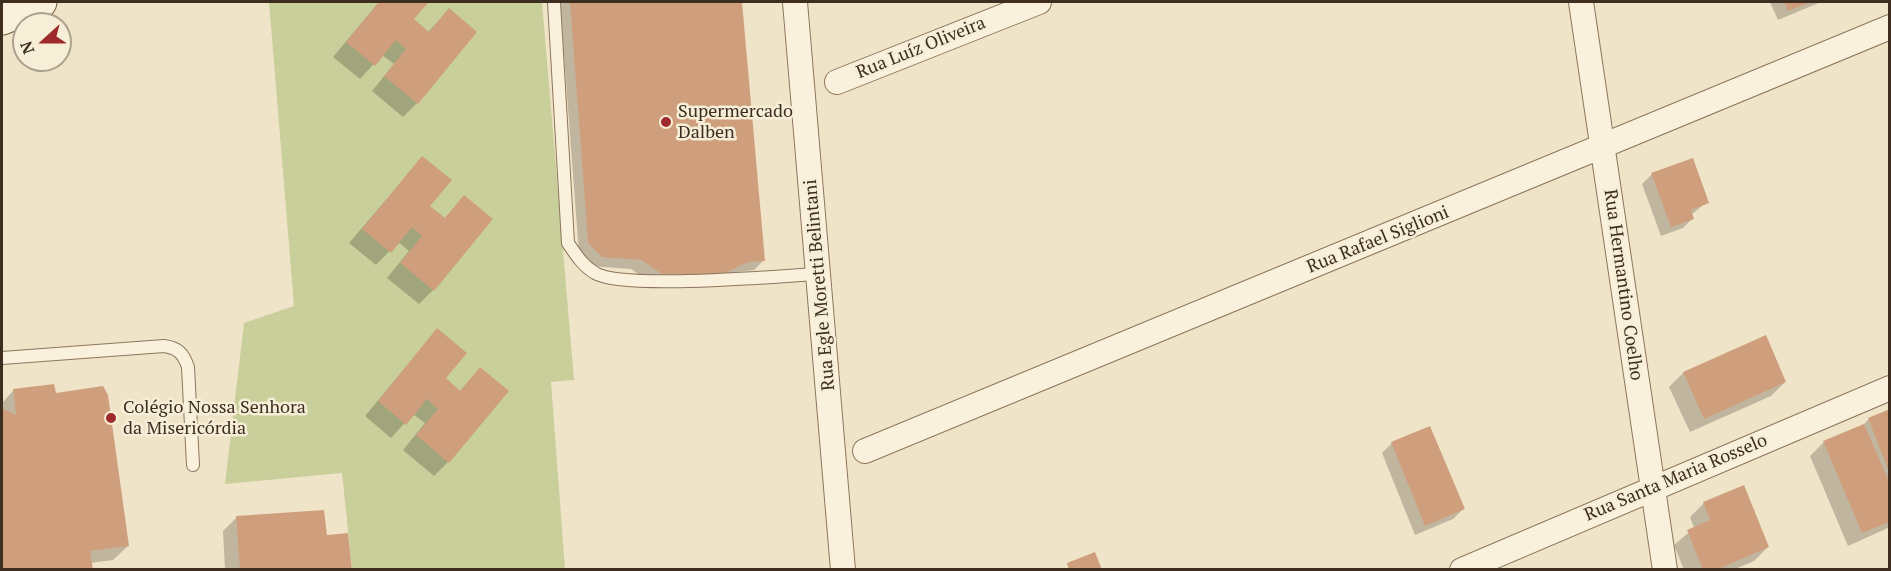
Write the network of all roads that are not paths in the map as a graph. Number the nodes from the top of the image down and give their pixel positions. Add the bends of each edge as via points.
1 (40, 2) edge
2 (554, 2) edge
3 (795, 2) edge
4 (1039, 2) edge
5 (1581, 2) edge
6 (2, 18) edge
7 (1890, 27) edge
8 (837, 82) dead end
9 (1603, 147) junction
10 (819, 274) junction
11 (2, 358) edge
12 (1890, 388) edge
13 (865, 451) dead end
14 (193, 465) dead end
15 (1653, 488) junction
16 (843, 570) edge
17 (1462, 570) edge
18 (1665, 570) edge

1 - 6 main road
2 - 10 lane via 568,243 579,260 597,275 632,282
3 - 10 street, Rua Egle Moretti Belintani
4 - 8 street, Rua Luíz Oliveira
5 - 9 street, Rua Hermantino Coelho
7 - 9 street, Rua Rafael Siglioni
9 - 13 street, Rua Rafael Siglioni
9 - 15 street, Rua Hermantino Coelho
10 - 16 street, Rua Egle Moretti Belintani
11 - 14 lane via 175,348 188,366
12 - 15 street, Rua Santa Maria Rosselo
15 - 17 street, Rua Santa Maria Rosselo
15 - 18 street, Rua Hermantino Coelho

